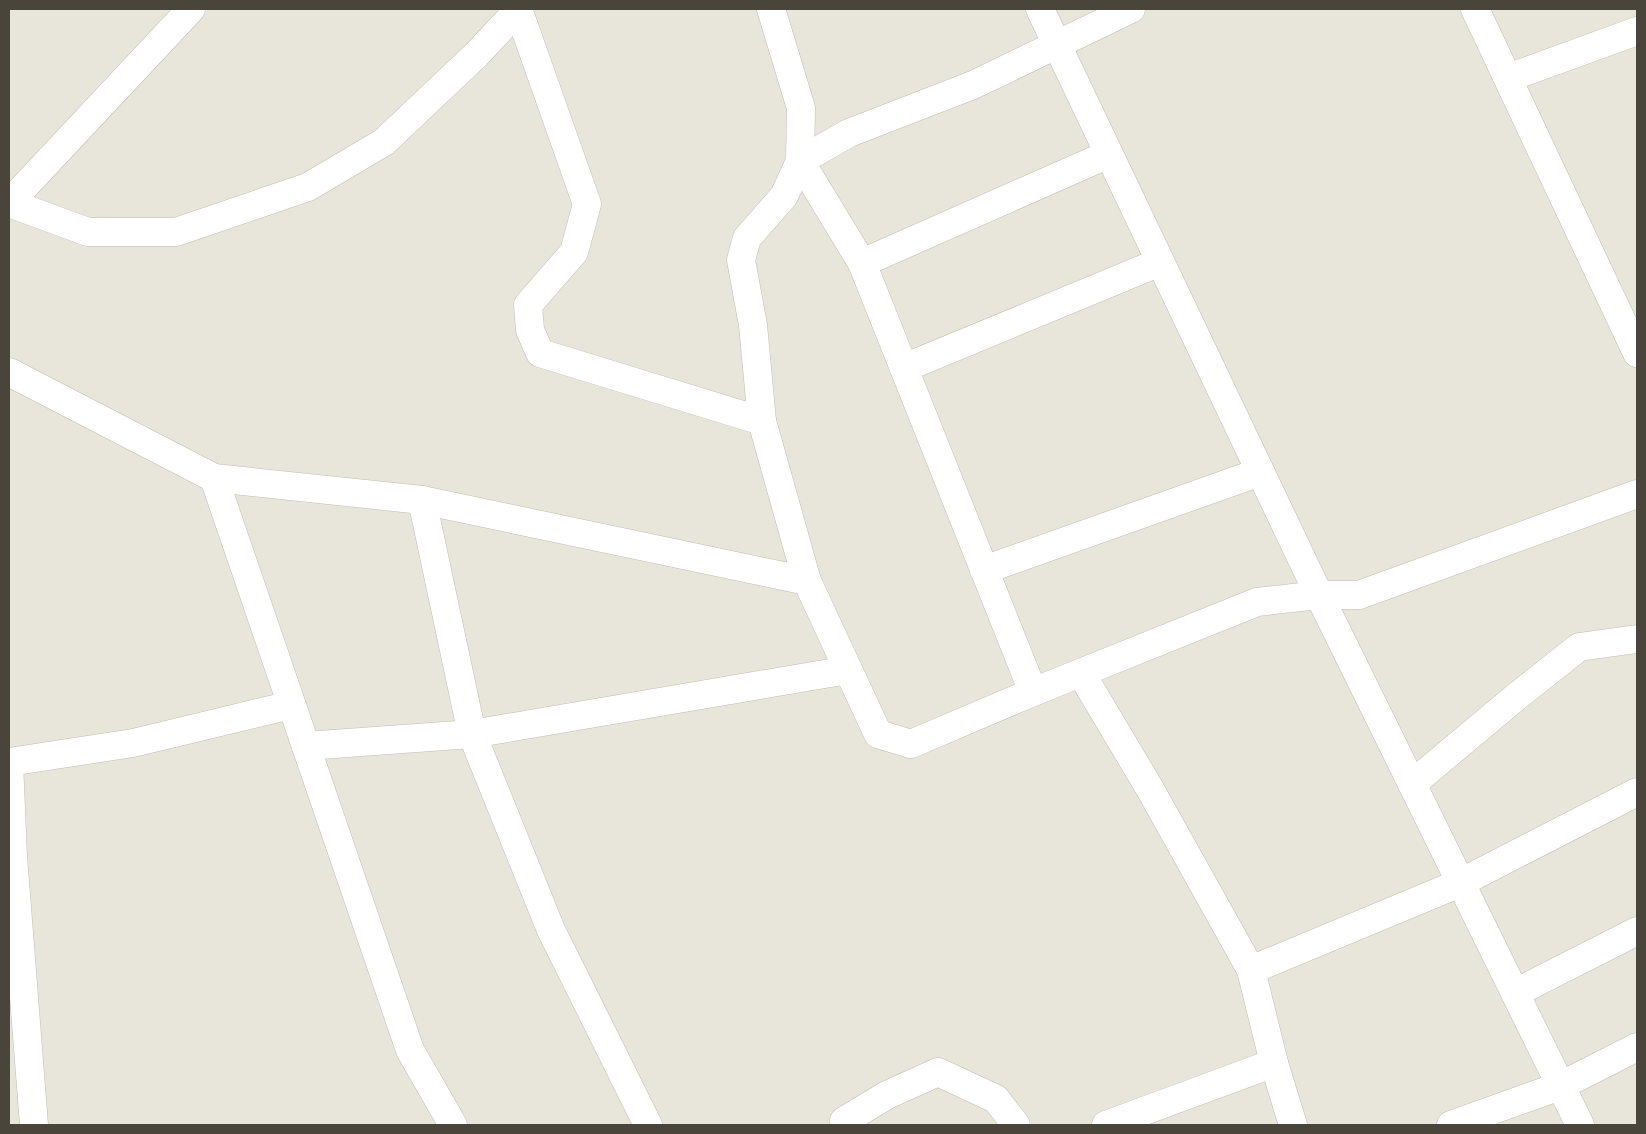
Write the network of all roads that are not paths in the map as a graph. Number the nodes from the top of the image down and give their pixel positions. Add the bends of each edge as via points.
1 (191, 9) edge
2 (518, 9) edge
3 (771, 9) edge
4 (1040, 9) edge
5 (1131, 9) edge
6 (1475, 9) edge
7 (1637, 31) edge
8 (1057, 44) junction
9 (1508, 78) junction
10 (1109, 154) junction
11 (800, 161) junction
12 (9, 203) edge
13 (1160, 262) junction
14 (862, 263) junction
15 (1637, 353) edge
16 (904, 368) junction
17 (9, 372) edge
18 (762, 421) junction
19 (1260, 472) junction
20 (214, 478) junction
21 (1637, 494) edge
22 (422, 500) junction
23 (984, 570) junction
24 (807, 581) junction
25 (1319, 595) junction
26 (1637, 639) edge
27 (848, 670) junction
28 (1081, 673) junction
29 (1033, 692) junction
30 (291, 704) junction
31 (472, 734) junction
32 (306, 746) junction
33 (9, 762) edge
34 (1412, 784) junction
35 (1637, 792) edge
36 (1460, 882) junction
37 (1637, 931) edge
38 (1250, 970) junction
39 (17, 989) edge
40 (1515, 993) junction
41 (1637, 1047) edge
42 (1274, 1063) junction
43 (1560, 1086) junction
44 (844, 1121) dead end
45 (34, 1125) edge
46 (453, 1125) edge
47 (648, 1125) edge
48 (1016, 1125) edge
49 (1106, 1125) edge
50 (1293, 1125) edge
51 (1451, 1125) edge
52 (1580, 1125) edge

1 - 12 street
2 - 12 street via 477,54 384,142 308,187 176,232 88,232
2 - 18 street via 586,204 574,252 528,305 530,330 540,353
3 - 11 street via 801,108
4 - 8 street
5 - 8 street
6 - 9 street
7 - 9 street
8 - 10 street
8 - 11 street via 973,85 849,133
9 - 15 street
10 - 13 street
10 - 14 street
11 - 14 street
11 - 18 street via 784,196 747,238 741,260 753,325
13 - 16 street
13 - 19 street
14 - 16 street
16 - 23 street
17 - 20 street
18 - 24 street
19 - 23 street
19 - 25 street
20 - 22 street
20 - 30 street
21 - 25 street via 1359,595
22 - 24 street
22 - 31 street
23 - 29 street
24 - 27 street
25 - 28 street via 1257,602
25 - 34 street
26 - 34 street via 1579,647
27 - 29 street via 878,734 911,744
27 - 31 street
28 - 29 street
28 - 38 street via 1150,789
30 - 32 street
30 - 33 street via 133,742
31 - 32 street
31 - 47 street via 551,930
32 - 46 street via 410,1050
33 - 39 street
34 - 36 street
35 - 36 street
36 - 38 street
36 - 40 street
37 - 40 street
38 - 42 street
39 - 45 street
40 - 43 street
41 - 43 street
42 - 49 street
42 - 50 street
43 - 51 street
43 - 52 street
44 - 48 street via 887,1095 938,1072 996,1099

